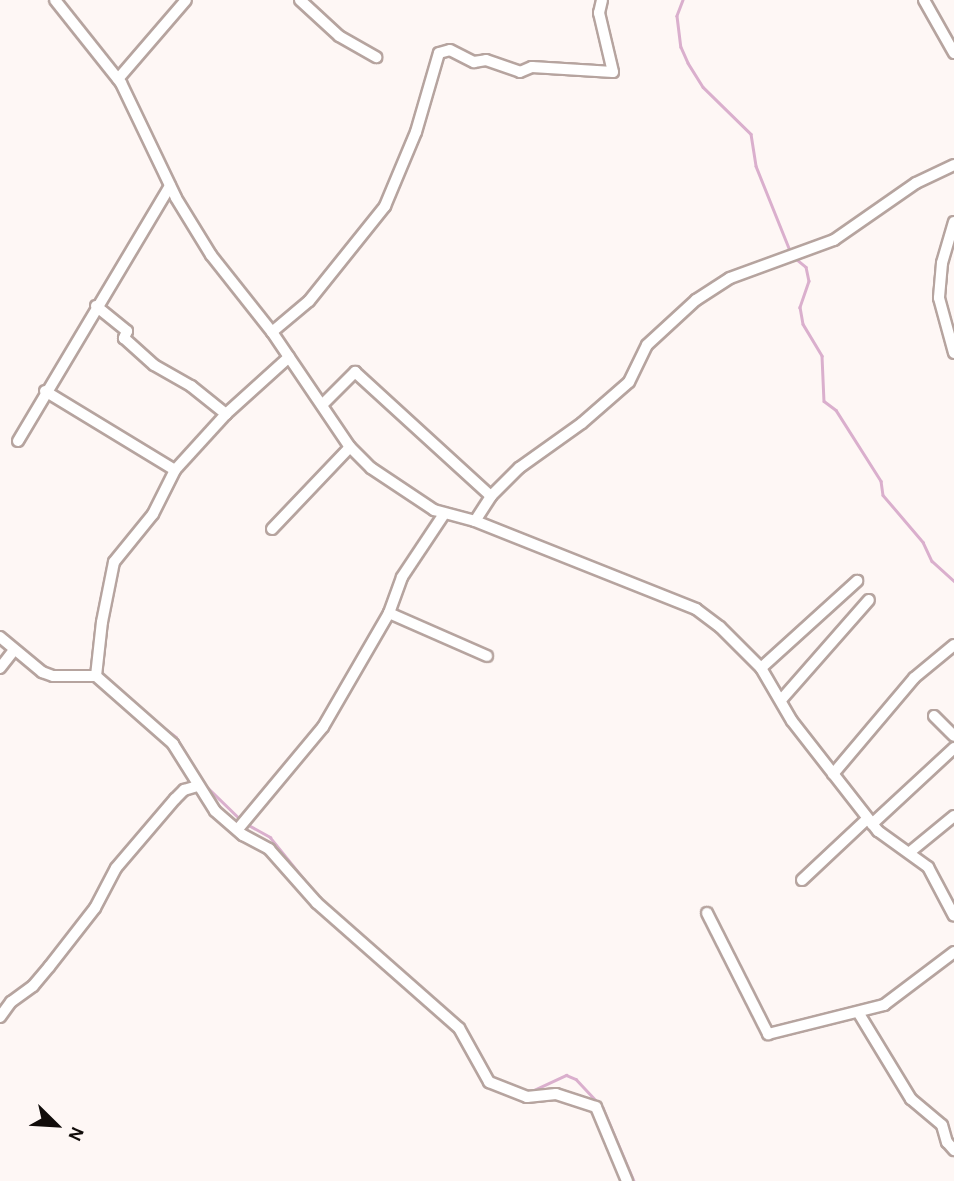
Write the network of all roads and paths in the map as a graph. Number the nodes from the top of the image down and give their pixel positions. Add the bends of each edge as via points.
1 (55, 0) edge
2 (186, 0) edge
3 (300, 0) edge
4 (602, 0) edge
5 (924, 0) edge
6 (954, 52) edge
7 (376, 57) dead end
8 (118, 79) junction
9 (954, 165) edge
10 (170, 186) junction
11 (954, 222) edge
12 (96, 306) junction
13 (272, 332) junction
14 (954, 353) edge
15 (289, 357) junction
16 (46, 391) junction
17 (322, 405) junction
18 (226, 414) junction
19 (18, 441) dead end
20 (350, 447) junction
21 (176, 470) junction
22 (491, 496) junction
23 (444, 514) junction
24 (475, 521) junction
25 (272, 529) dead end
26 (858, 581) dead end
27 (869, 600) dead end
28 (389, 613) junction
29 (0, 637) edge
30 (954, 645) edge
31 (14, 650) junction
32 (487, 656) dead end
33 (0, 668) edge
34 (761, 668) junction
35 (96, 676) junction
36 (781, 700) junction
37 (934, 716) dead end
38 (954, 736) edge
39 (954, 748) edge
40 (833, 774) junction
41 (197, 786) junction
42 (954, 816) edge
43 (870, 821) junction
44 (238, 828) junction
45 (910, 852) junction
46 (802, 880) dead end
47 (707, 913) dead end
48 (954, 916) edge
49 (954, 952) edge
50 (858, 1012) junction
51 (0, 1017) edge
52 (954, 1150) edge
53 (627, 1181) edge

1 - 8 street
2 - 8 street
3 - 7 street via 339,36
4 - 13 street via 599,13 613,72 532,66 520,72 486,60 474,62 450,50 439,52 416,132 384,206 309,301
5 - 6 street
8 - 10 street
9 - 22 street via 916,183 834,240 730,278 696,300 647,345 629,382 519,468
10 - 12 street
10 - 13 street via 211,255
11 - 14 street via 942,264 939,298
12 - 16 street
12 - 18 street via 127,331 124,338 154,365
13 - 15 street
15 - 17 street
15 - 18 street
16 - 19 street
16 - 21 street
17 - 20 street
17 - 22 street via 355,372
18 - 21 street
20 - 23 street via 410,497
20 - 25 street
21 - 35 street via 153,514 114,562
22 - 24 street
23 - 24 street
23 - 28 street via 402,577
24 - 34 street via 696,609
26 - 34 street
27 - 36 street
28 - 32 street
28 - 44 street via 323,727
29 - 31 street
30 - 40 street via 914,678
31 - 33 street
31 - 35 street via 42,672
34 - 36 street
35 - 41 street via 173,744
36 - 40 street
37 - 38 street
39 - 43 street
40 - 43 street
41 - 44 street via 215,811
41 - 51 street via 175,799 116,868 95,908 33,986 10,1002
42 - 45 street
43 - 45 street
43 - 46 street
44 - 53 street via 269,849 317,903 459,1028 489,1083 527,1097 556,1094 596,1107
45 - 48 street via 928,867
47 - 50 street via 768,1034
49 - 50 street via 884,1005
50 - 52 street via 911,1099 942,1125

